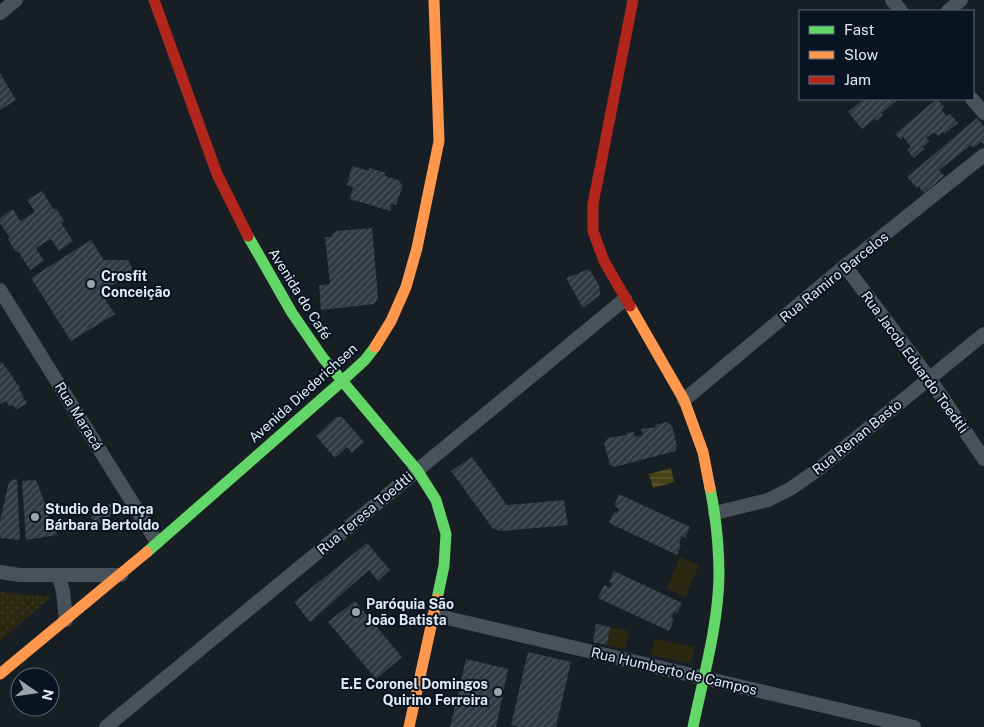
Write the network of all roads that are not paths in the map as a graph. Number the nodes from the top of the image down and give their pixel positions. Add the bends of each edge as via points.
1 (16, 0) edge
2 (154, 0) edge
3 (434, 0) edge
4 (633, 0) edge
5 (892, 0) edge
6 (961, 0) edge
7 (900, 10) edge
8 (949, 10) edge
9 (0, 13) edge
10 (973, 100) edge
11 (984, 113) edge
12 (984, 155) edge
13 (845, 266) junction
14 (0, 290) edge
15 (625, 299) junction
16 (984, 334) edge
17 (929, 378) junction
18 (341, 382) junction
19 (684, 400) junction
20 (984, 459) edge
21 (417, 470) junction
22 (715, 513) junction
23 (158, 542) junction
24 (0, 572) edge
25 (58, 575) junction
26 (121, 575) junction
27 (434, 615) junction
28 (66, 620) junction
29 (0, 674) edge
30 (704, 678) junction
31 (907, 726) edge
32 (106, 727) edge
33 (409, 727) edge
34 (692, 727) edge

1 - 9 street
2 - 18 street, Avenida do Café via 202,136 248,236 292,314
3 - 18 street, Avenida Diederichsen via 439,141 417,248 406,287 391,321 374,350
4 - 15 street via 592,220 604,261
5 - 7 street
6 - 8 street
10 - 11 street
12 - 13 street, Rua Ramiro Barcelos
13 - 17 street, Rua Jacob Eduardo Toedtli
13 - 19 street, Rua Ramiro Barcelos
14 - 23 street, Rua Maracá
15 - 19 street
15 - 21 street, Rua Teresa Toedtli
16 - 17 street, Rua Renan Basto
17 - 20 street, Rua Jacob Eduardo Toedtli
17 - 22 street, Rua Renan Basto via 790,489 768,500
18 - 21 street, Avenida do Café
18 - 23 street, Avenida Diederichsen
19 - 22 street via 703,452
21 - 27 street, Avenida do Café via 436,500 446,534 444,566
21 - 32 street, Rua Teresa Toedtli
22 - 30 street via 718,590
23 - 26 street, Avenida Diederichsen
24 - 25 street
25 - 26 street
25 - 28 street
26 - 28 street, Avenida Diederichsen
27 - 30 street, Rua Humberto de Campos
27 - 33 street, Avenida do Café
28 - 29 street, Avenida Diederichsen
30 - 31 street, Rua Humberto de Campos
30 - 34 street

